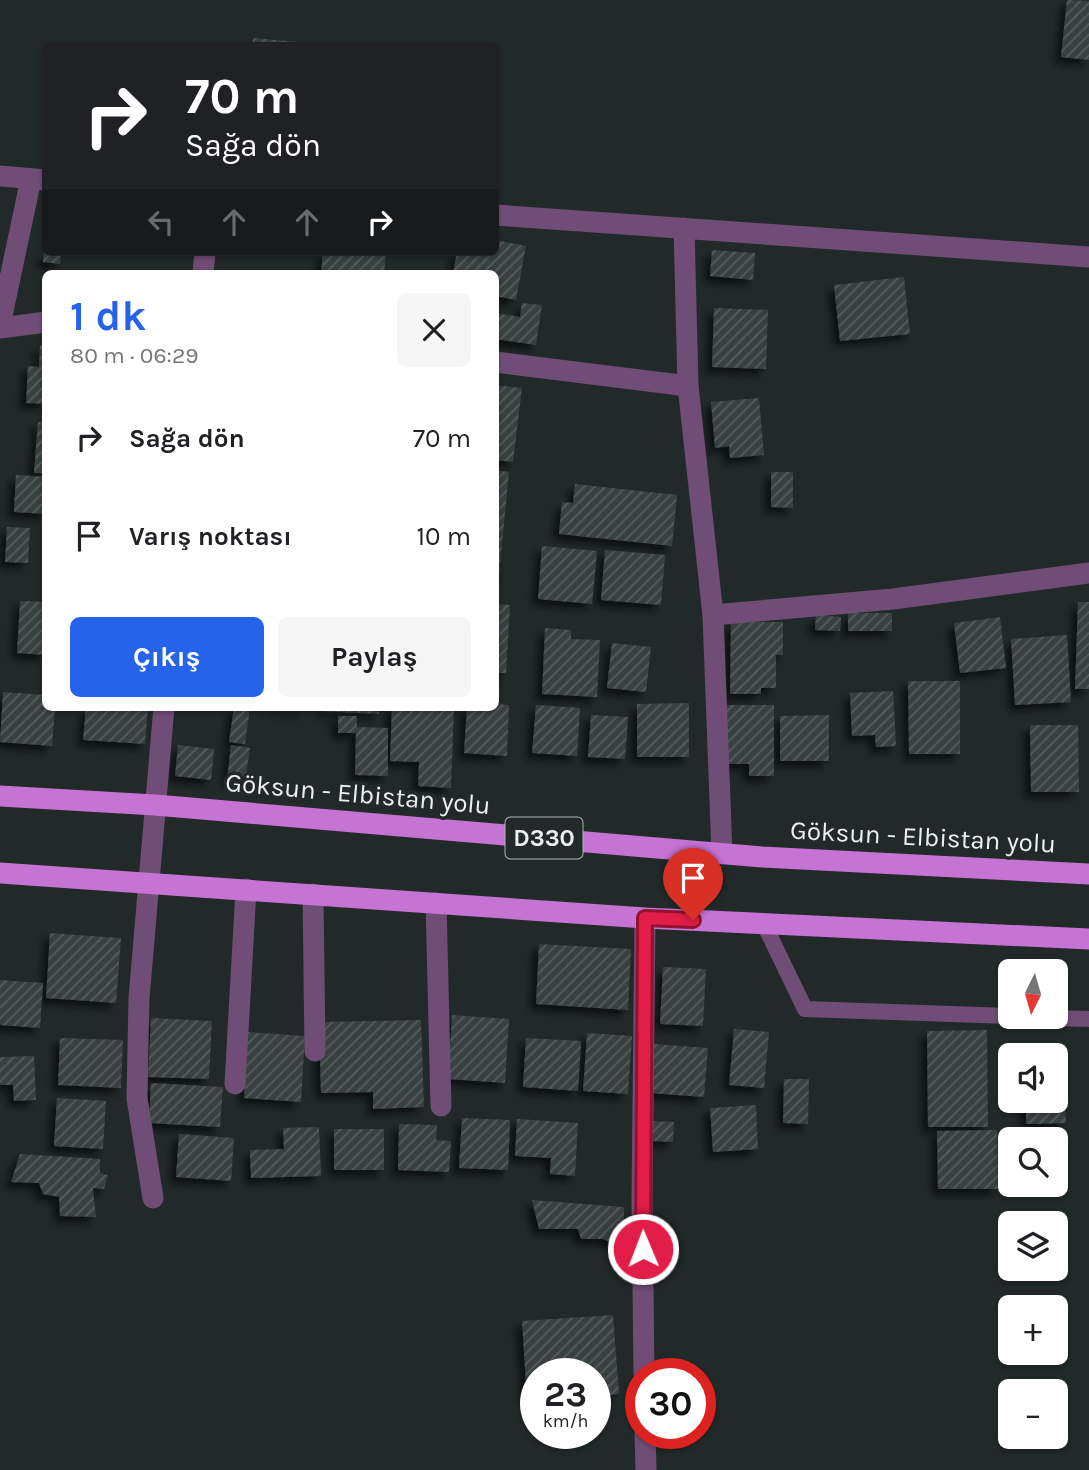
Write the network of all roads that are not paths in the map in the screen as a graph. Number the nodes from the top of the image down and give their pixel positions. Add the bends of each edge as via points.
1 (0, 176) edge
2 (38, 180) edge
3 (499, 215) edge
4 (684, 228) junction
5 (1089, 257) edge
6 (42, 322) edge
7 (0, 326) edge
8 (499, 362) edge
9 (688, 386) junction
10 (1089, 573) edge
11 (713, 615) junction
12 (164, 711) edge
13 (0, 796) edge
14 (155, 805) junction
15 (722, 854) junction
16 (0, 873) edge
17 (1089, 874) edge
18 (150, 883) junction
19 (246, 889) junction
20 (313, 894) junction
21 (436, 903) junction
22 (645, 918) junction
23 (764, 924) junction
24 (1089, 939) edge
25 (998, 1016) edge
26 (1068, 1018) edge
27 (1089, 1019) edge
28 (315, 1051) dead end
29 (235, 1084) dead end
30 (441, 1106) dead end
31 (153, 1198) dead end
32 (644, 1358) edge
33 (645, 1449) edge
34 (646, 1470) edge

1 - 2 street
2 - 7 street
3 - 4 street
4 - 5 street
4 - 9 street
6 - 7 street
8 - 9 street
9 - 11 street
10 - 11 street via 893,599
11 - 15 street
12 - 14 street
13 - 14 highway, Göksun - Elbistan yolu / D330
14 - 15 highway, Göksun - Elbistan yolu / D330
14 - 18 street
15 - 17 highway, Göksun - Elbistan yolu / D330
16 - 18 highway
18 - 19 highway
18 - 31 street via 139,998 137,1098
19 - 20 highway
19 - 29 street
20 - 21 highway
20 - 28 street
21 - 22 highway
21 - 30 street
22 - 23 highway
22 - 32 street
23 - 24 highway
23 - 25 lane via 805,1009
26 - 27 lane
33 - 34 street

